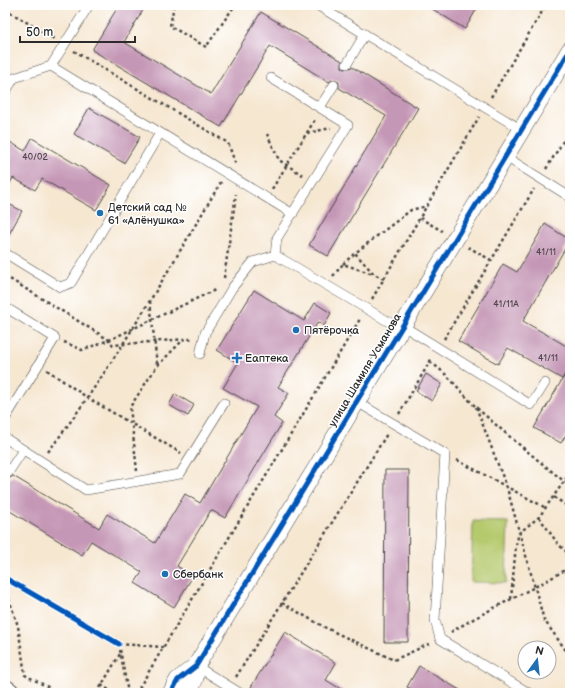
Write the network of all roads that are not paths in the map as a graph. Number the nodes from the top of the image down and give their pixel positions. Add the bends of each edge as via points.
1 (89, 5) edge
2 (317, 5) edge
3 (364, 34) junction
4 (570, 50) edge
5 (347, 64) dead end
6 (51, 66) junction
7 (271, 78) dead end
8 (334, 85) dead end
9 (5, 93) edge
10 (321, 108) junction
11 (522, 130) junction
12 (160, 133) junction
13 (506, 157) junction
14 (570, 197) edge
15 (293, 214) junction
16 (5, 253) edge
17 (275, 255) junction
18 (5, 307) edge
19 (402, 328) junction
20 (200, 354) dead end
21 (545, 383) dead end
22 (357, 402) junction
23 (224, 403) dead end
24 (5, 419) edge
25 (5, 438) edge
26 (23, 450) junction
27 (8, 473) dead end
28 (196, 666) junction
29 (5, 691) edge
30 (8, 693) edge
31 (171, 693) edge
32 (189, 693) edge
33 (240, 693) edge
34 (529, 693) edge

1 - 6 lane
2 - 3 lane
3 - 5 lane
3 - 11 lane
4 - 11 street, улица Шамиля Усманова
6 - 9 lane via 14,78
6 - 12 lane
7 - 10 lane
8 - 10 lane
10 - 15 lane via 348,125
11 - 13 street, улица Шамиля Усманова
12 - 15 lane
12 - 16 lane via 71,283 60,286
13 - 14 lane
13 - 19 street, улица Шамиля Усманова
15 - 17 lane via 278,238
17 - 19 lane via 366,310
17 - 20 lane via 252,262 232,288 213,317
18 - 24 lane via 55,338
19 - 21 lane via 531,405
19 - 22 street, улица Шамиля Усманова
22 - 28 street, улица Шамиля Усманова
22 - 34 lane via 445,454 435,620 437,632 440,639
23 - 26 lane via 180,474 86,490
25 - 26 lane
26 - 27 lane
28 - 31 street, улица Шамиля Усманова via 178,680
28 - 32 street, улица Шамиля Усманова via 195,678
28 - 33 lane
29 - 30 main road

